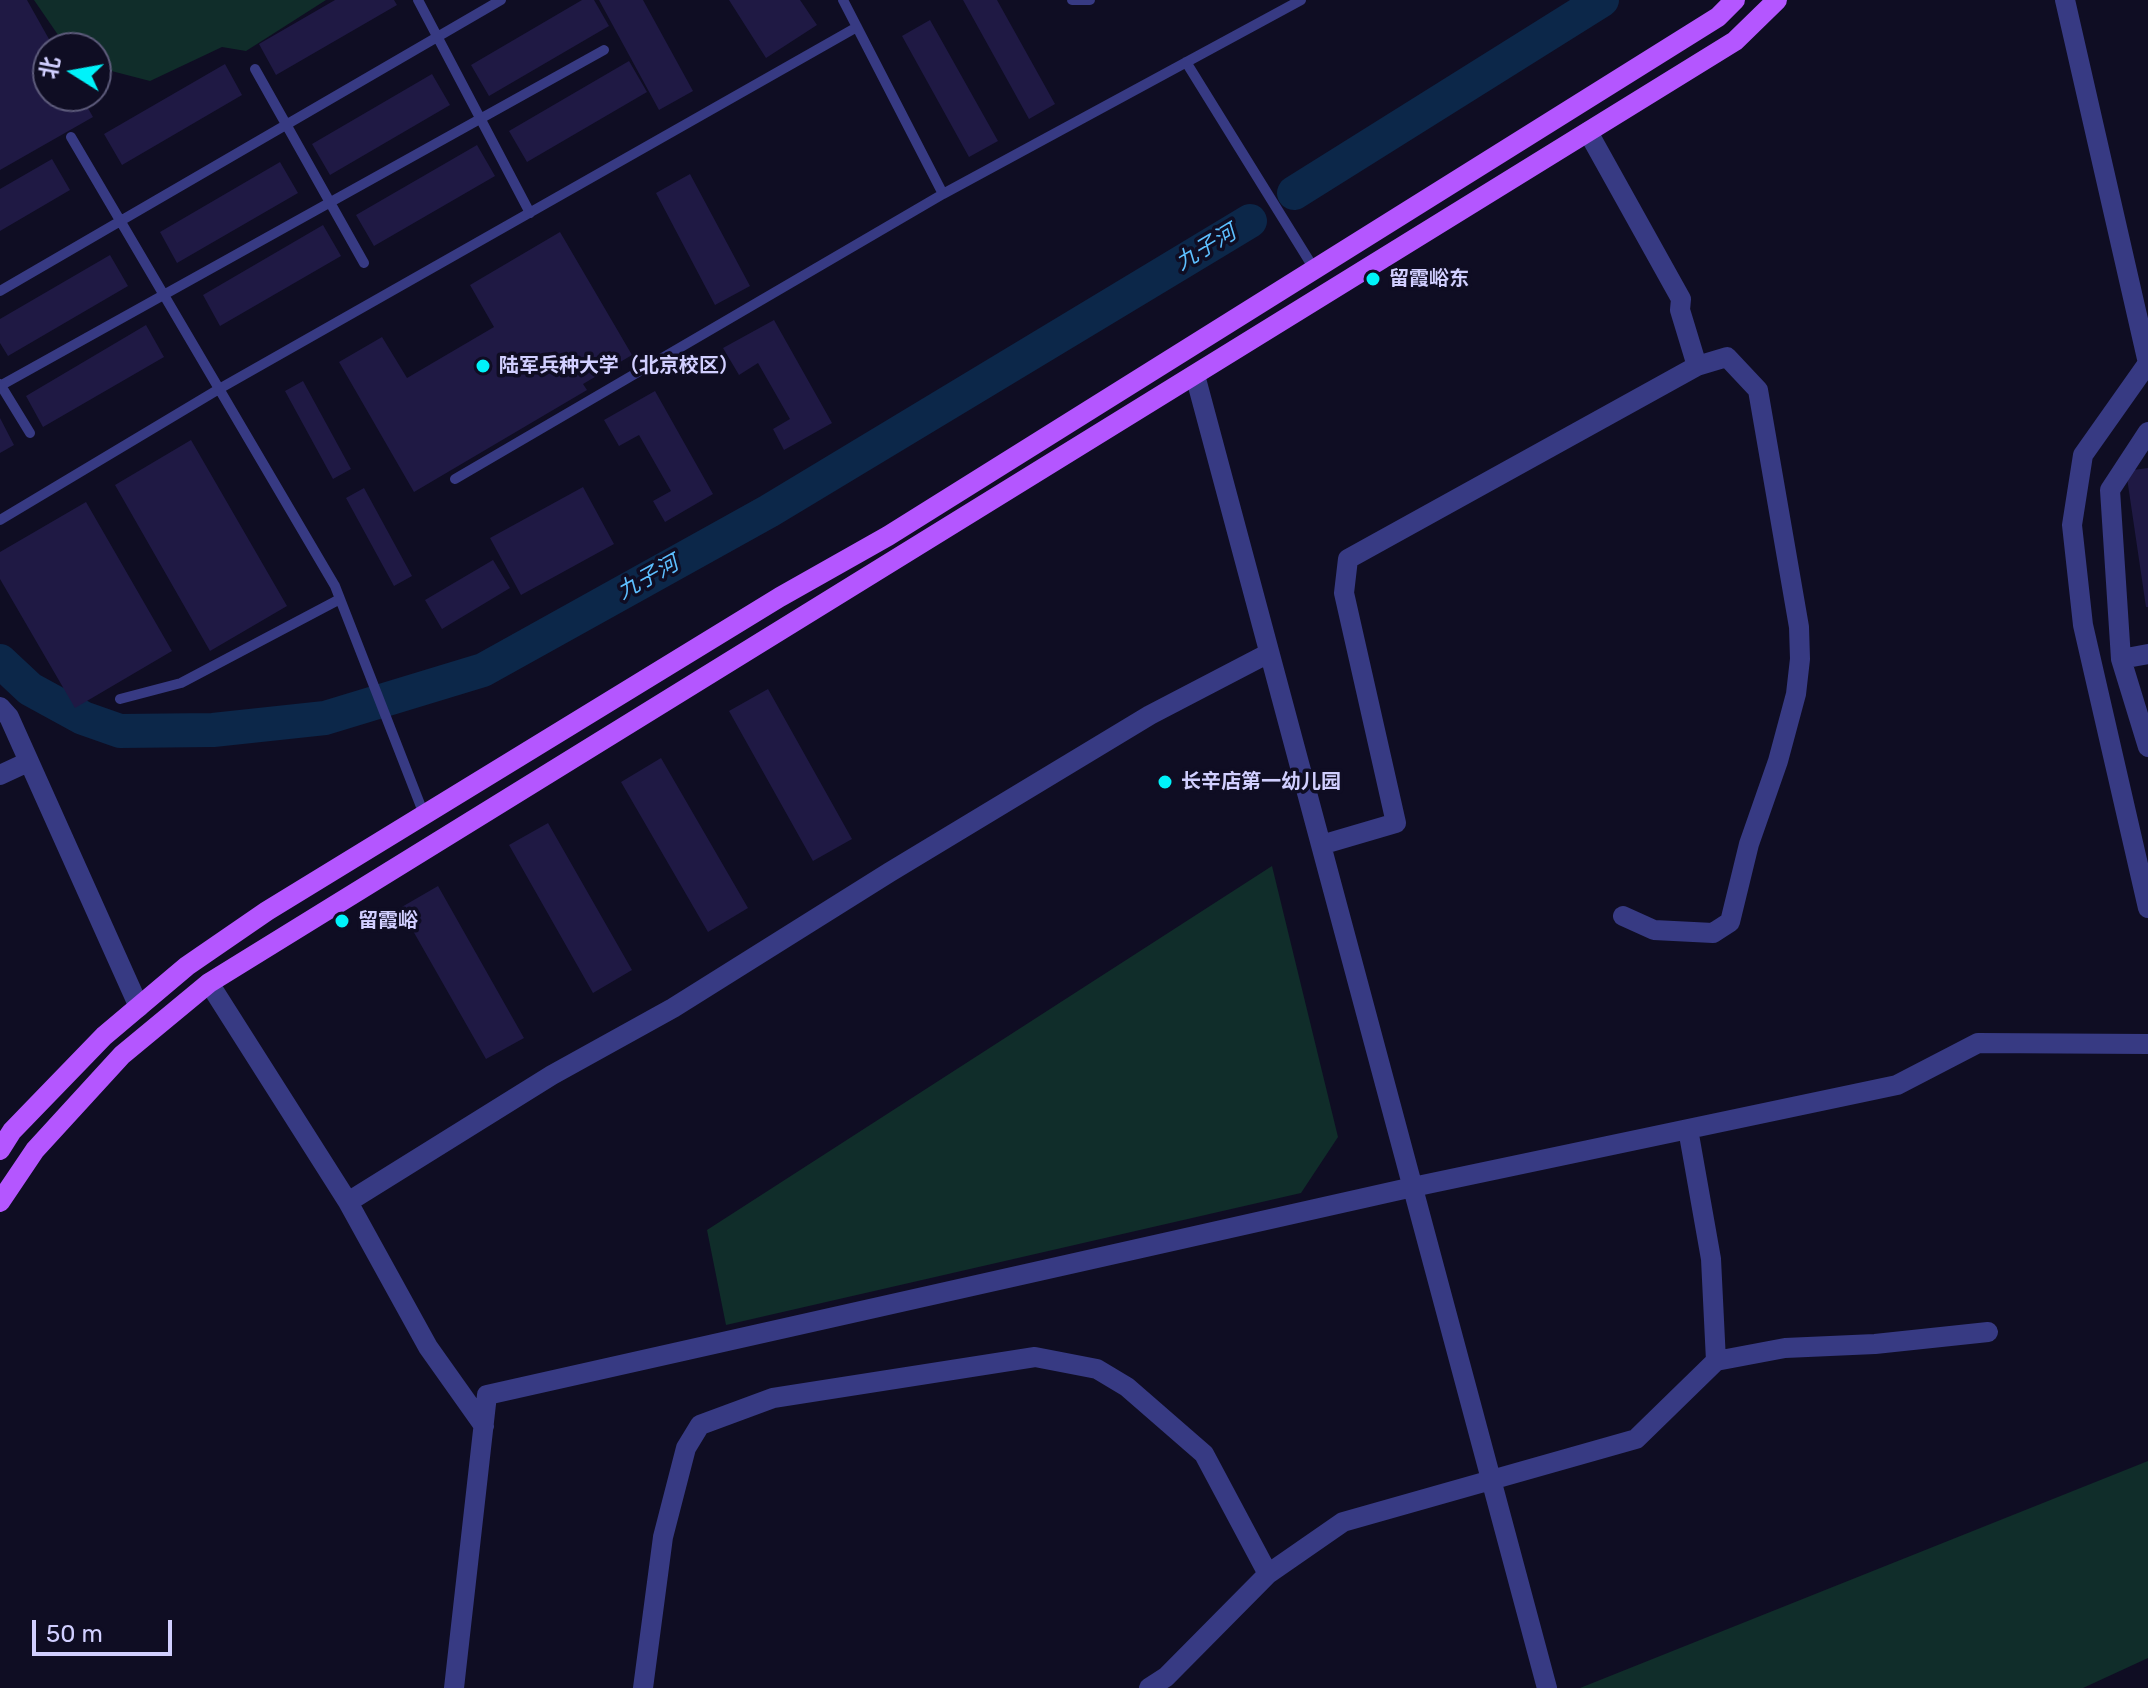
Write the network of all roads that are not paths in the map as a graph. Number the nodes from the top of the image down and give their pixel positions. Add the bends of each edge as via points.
1 (418, 0) edge
2 (501, 0) edge
3 (843, 0) edge
4 (1072, 0) edge
5 (1090, 0) edge
6 (1301, 0) edge
7 (1735, 0) edge
8 (1777, 0) edge
9 (2072, 1) edge
10 (857, 27) junction
11 (438, 37) junction
12 (604, 50) dead end
13 (1186, 62) junction
14 (255, 69) dead end
15 (480, 119) junction
16 (286, 125) junction
17 (1588, 132) junction
18 (71, 137) dead end
19 (943, 194) junction
20 (330, 203) junction
21 (530, 213) junction
22 (120, 222) junction
23 (364, 263) dead end
24 (1313, 267) junction
25 (0, 291) edge
26 (164, 295) junction
27 (1697, 366) junction
28 (1195, 375) junction
29 (0, 385) edge
30 (219, 389) junction
31 (2148, 432) edge
32 (30, 433) dead end
33 (455, 479) dead end
34 (0, 520) edge
35 (340, 599) junction
36 (1269, 653) junction
37 (2148, 654) edge
38 (2121, 659) junction
39 (120, 699) dead end
40 (0, 707) edge
41 (2148, 747) edge
42 (28, 762) junction
43 (0, 775) edge
44 (425, 817) junction
45 (1321, 845) junction
46 (2148, 908) edge
47 (1623, 916) dead end
48 (209, 983) junction
49 (139, 1007) junction
50 (2148, 1044) edge
51 (1688, 1129) junction
52 (0, 1150) edge
53 (1413, 1187) junction
54 (0, 1202) edge
55 (348, 1202) junction
56 (1988, 1332) dead end
57 (1716, 1361) junction
58 (484, 1426) junction
59 (1492, 1481) junction
60 (1268, 1574) junction
61 (454, 1688) edge
62 (643, 1688) edge
63 (1149, 1688) edge
64 (1547, 1688) edge

1 - 11 lane
2 - 11 lane
3 - 10 lane
4 - 5 lane
6 - 13 lane
7 - 24 main road via 1718,17
8 - 17 main road via 1735,41
9 - 46 street via 2148,363 2083,455 2072,525 2083,625
10 - 19 lane
10 - 21 lane
11 - 15 lane
11 - 16 lane
12 - 15 lane
13 - 19 lane
13 - 24 lane
14 - 16 lane
15 - 20 lane
15 - 21 lane
16 - 20 lane
16 - 22 lane
17 - 27 street via 1681,299
17 - 28 main road
18 - 22 lane
19 - 33 lane
20 - 23 lane
20 - 26 lane
21 - 30 lane
22 - 25 lane
22 - 26 lane
24 - 44 main road via 888,536
26 - 29 lane
26 - 30 lane
27 - 45 street via 1348,559 1344,593 1396,823
27 - 47 street via 1727,357 1758,390 1799,627 1798,683 1730,922 1713,933 1654,930
28 - 36 street
28 - 48 main road
29 - 32 lane
30 - 34 lane
30 - 35 lane
31 - 38 street via 2110,490
35 - 39 lane via 181,683
35 - 44 lane
36 - 45 street
36 - 55 street via 1150,715
37 - 38 street
38 - 41 street
40 - 42 street
42 - 43 street
42 - 49 street
44 - 49 main road via 267,911
45 - 53 street
48 - 54 main road via 122,1055 35,1150
48 - 55 street
49 - 52 main road via 104,1036
50 - 51 street via 1978,1043 1897,1085
51 - 53 street
51 - 57 street via 1711,1259
53 - 58 street via 487,1395
53 - 59 street
55 - 58 street via 428,1347
56 - 57 street via 1785,1348
57 - 59 street via 1636,1439
58 - 61 street
59 - 60 street via 1343,1522
59 - 64 street
60 - 62 street via 1204,1454 1127,1387 1097,1369 1035,1357 773,1398 700,1425 686,1448 663,1537
60 - 63 street

